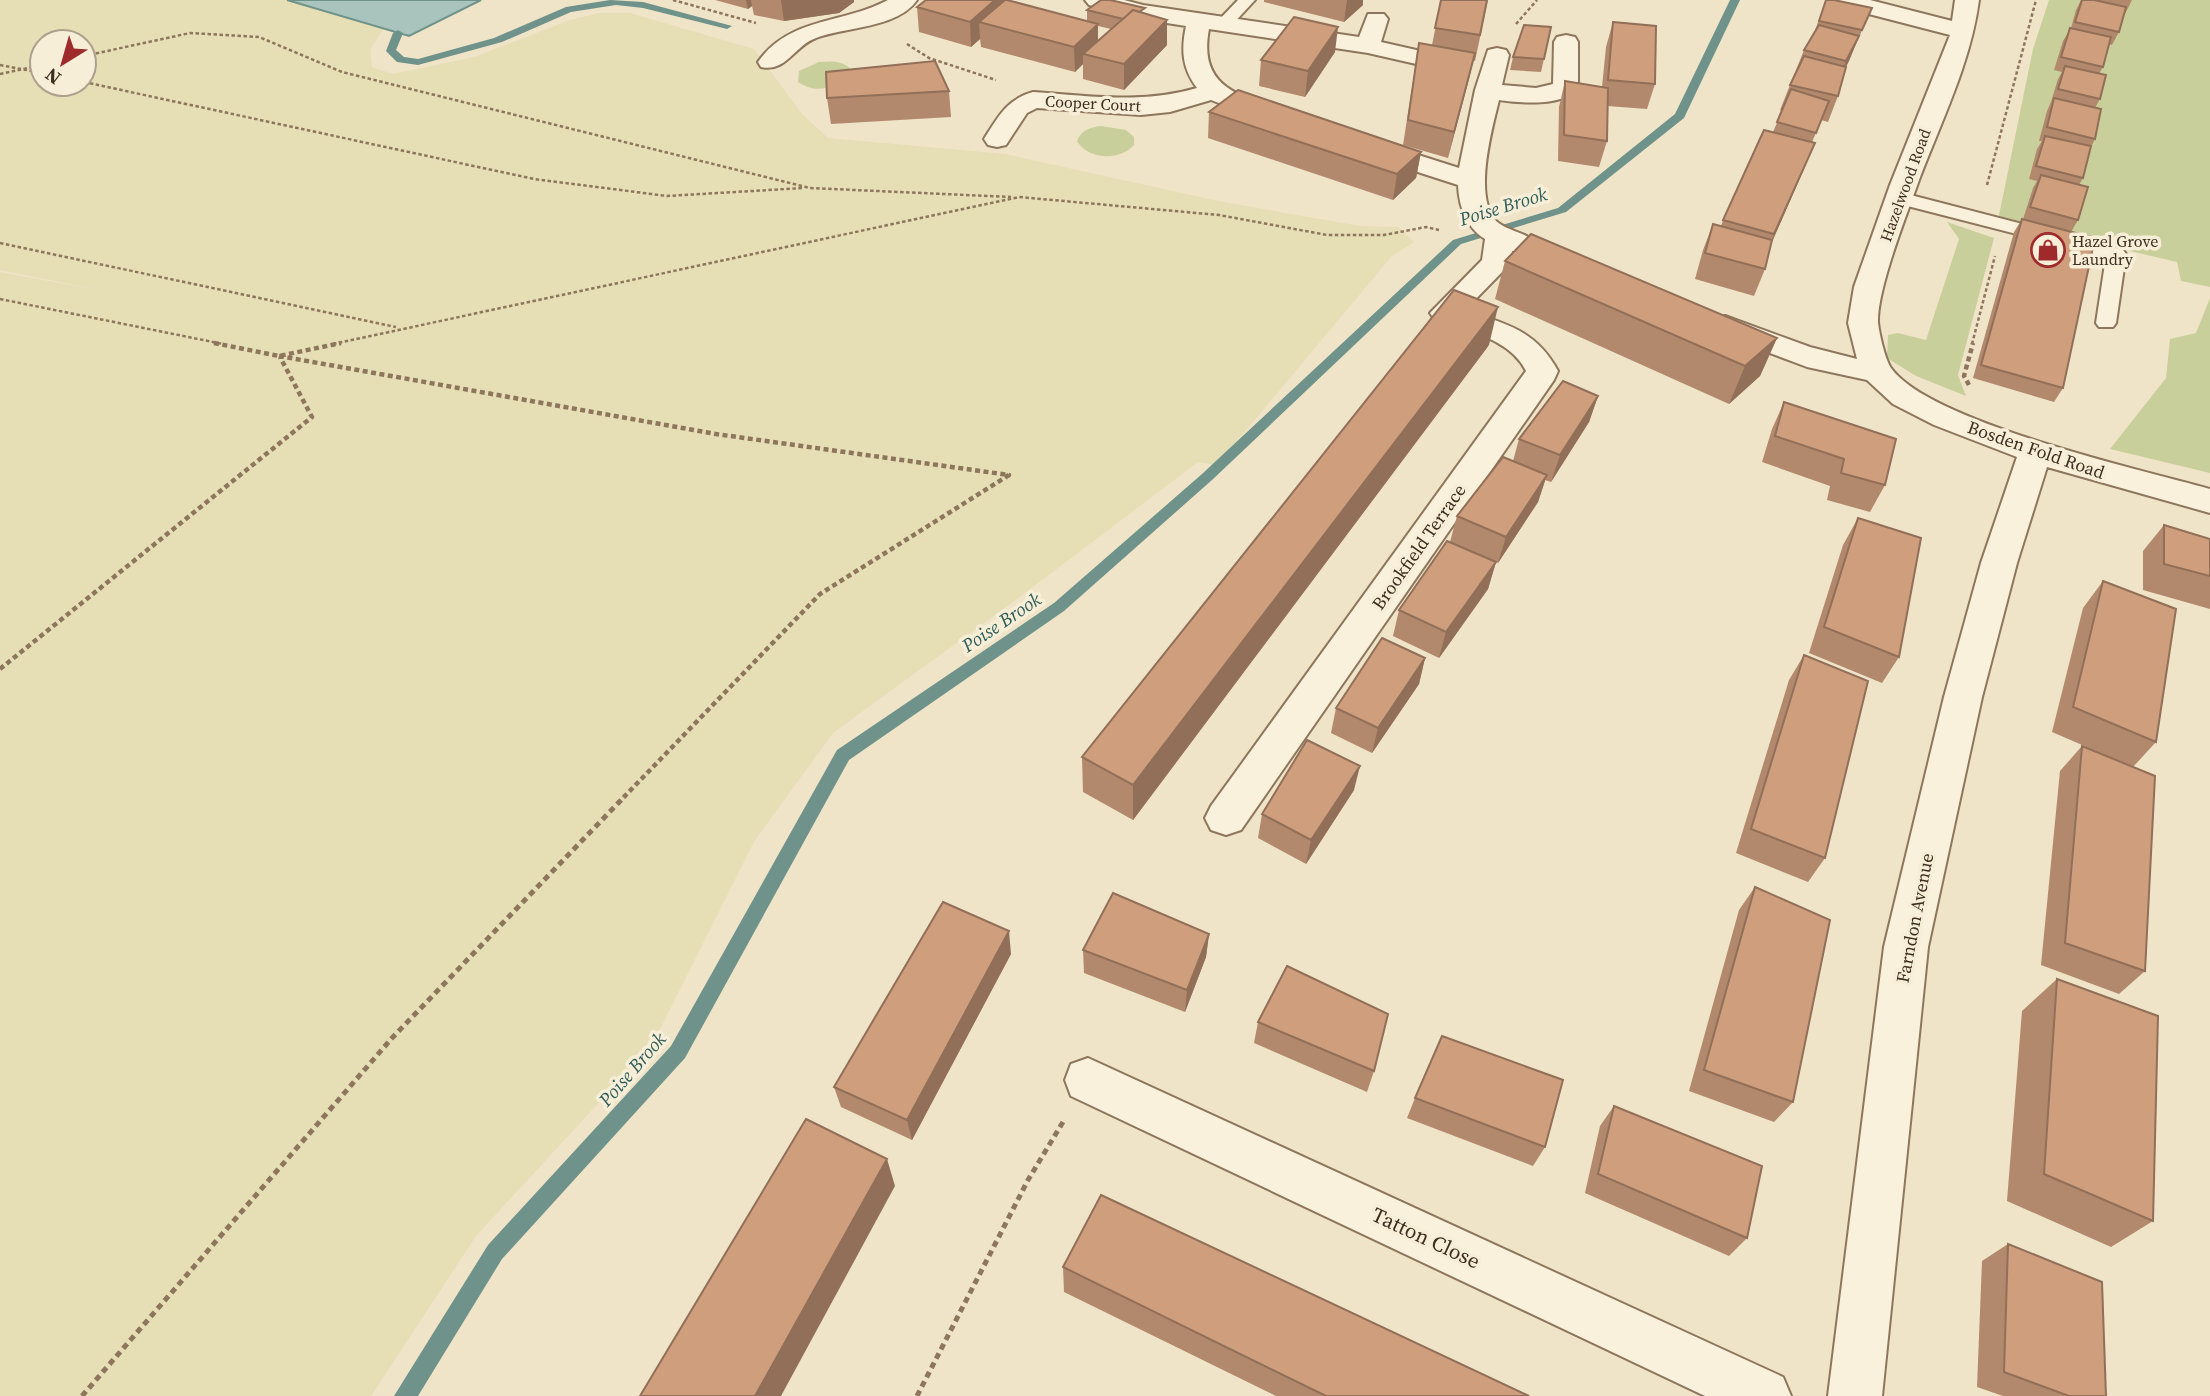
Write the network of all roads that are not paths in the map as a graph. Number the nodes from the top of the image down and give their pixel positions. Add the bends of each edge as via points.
1 (905, 0) edge
2 (1097, 0) edge
3 (1247, 0) edge
4 (1842, 0) edge
5 (1967, 0) edge
6 (1376, 19) dead end
7 (1199, 20) junction
8 (1224, 24) junction
9 (1963, 31) junction
10 (1566, 42) dead end
11 (1368, 46) junction
12 (1497, 55) dead end
13 (1424, 60) edge
14 (770, 62) dead end
15 (1488, 90) junction
16 (1213, 91) junction
17 (1301, 125) edge
18 (1340, 138) edge
19 (997, 139) dead end
20 (1469, 180) junction
21 (1899, 198) junction
22 (1499, 239) junction
23 (1546, 253) edge
24 (1699, 314) edge
25 (2106, 323) dead end
26 (1876, 371) junction
27 (2035, 452) junction
28 (2210, 500) edge
29 (1226, 818) dead end
30 (1088, 1080) road end
31 (1763, 1396) edge
32 (1855, 1396) edge

1 - 14 street via 874,17 805,33
2 - 7 street
3 - 8 lane
4 - 9 street
5 - 9 street, Hazelwood Road
6 - 11 street
7 - 8 street
7 - 16 street via 1192,45 1195,70
8 - 11 street
9 - 21 street, Hazelwood Road
10 - 15 street via 1565,88 1547,96
11 - 13 street
12 - 15 street
15 - 20 street
16 - 17 street
16 - 19 street, Cooper Court via 1141,107 1033,100 1017,108
18 - 20 street
20 - 22 street via 1475,211
21 - 25 lane via 2116,254
21 - 26 street, Hazelwood Road via 1869,287 1863,323
22 - 23 street
22 - 29 street, Brookfield Terrace via 1496,262 1445,313 1526,345 1542,371
24 - 26 street via 1826,364
26 - 27 street, Bosden Fold Road via 1904,397 1945,418
27 - 28 street, Bosden Fold Road
27 - 32 street, Farndon Avenue via 1967,684 1906,947
30 - 31 street, Tatton Close

